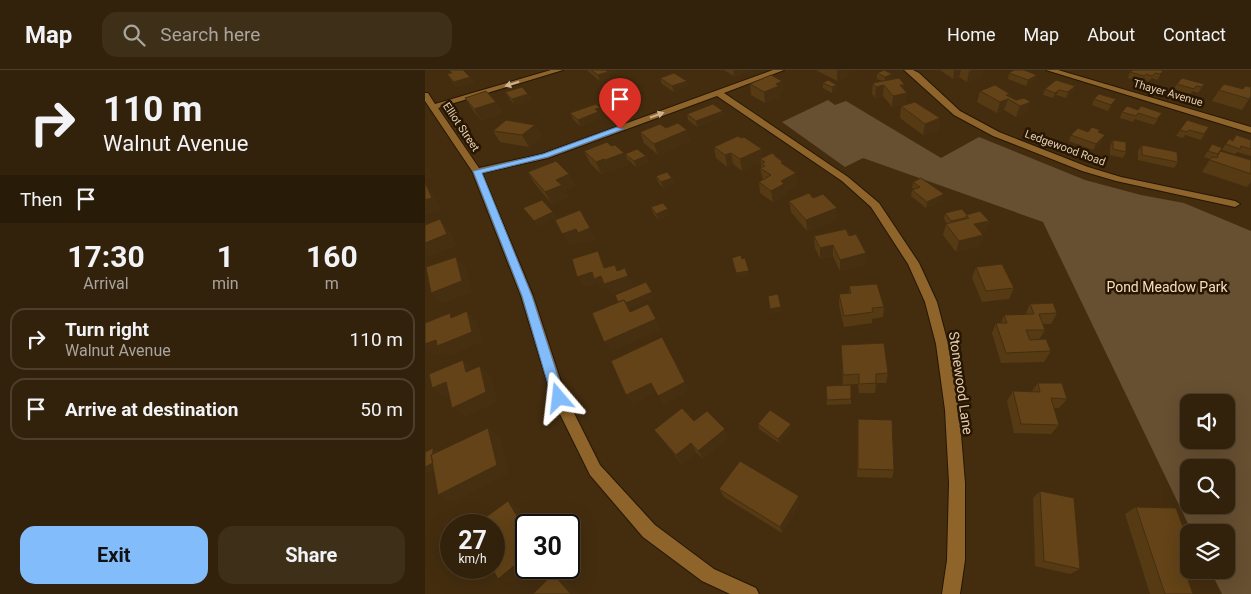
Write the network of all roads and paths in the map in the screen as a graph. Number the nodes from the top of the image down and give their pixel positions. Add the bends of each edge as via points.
1 (559, 70) edge
2 (780, 70) edge
3 (907, 70) edge
4 (1050, 70) edge
5 (718, 93) junction
6 (425, 95) edge
7 (434, 107) junction
8 (1251, 130) edge
9 (477, 171) junction
10 (1235, 204) dead end
11 (750, 594) edge
12 (951, 594) edge

1 -> 7 street
2 - 5 street
3 - 10 street, Ledgewood Road via 957,113 1013,142 1119,179
4 - 8 street, Thayer Avenue
9 -> 5 street via 545,156
5 - 12 street, Stonewood Lane via 853,186 875,206 913,263 931,302 943,344 952,410 957,483 956,560
6 - 7 street, Elliot Street
7 - 9 street, Elliot Street
9 - 11 street, Elliot Street via 527,296 559,398 595,470 649,531 708,575

